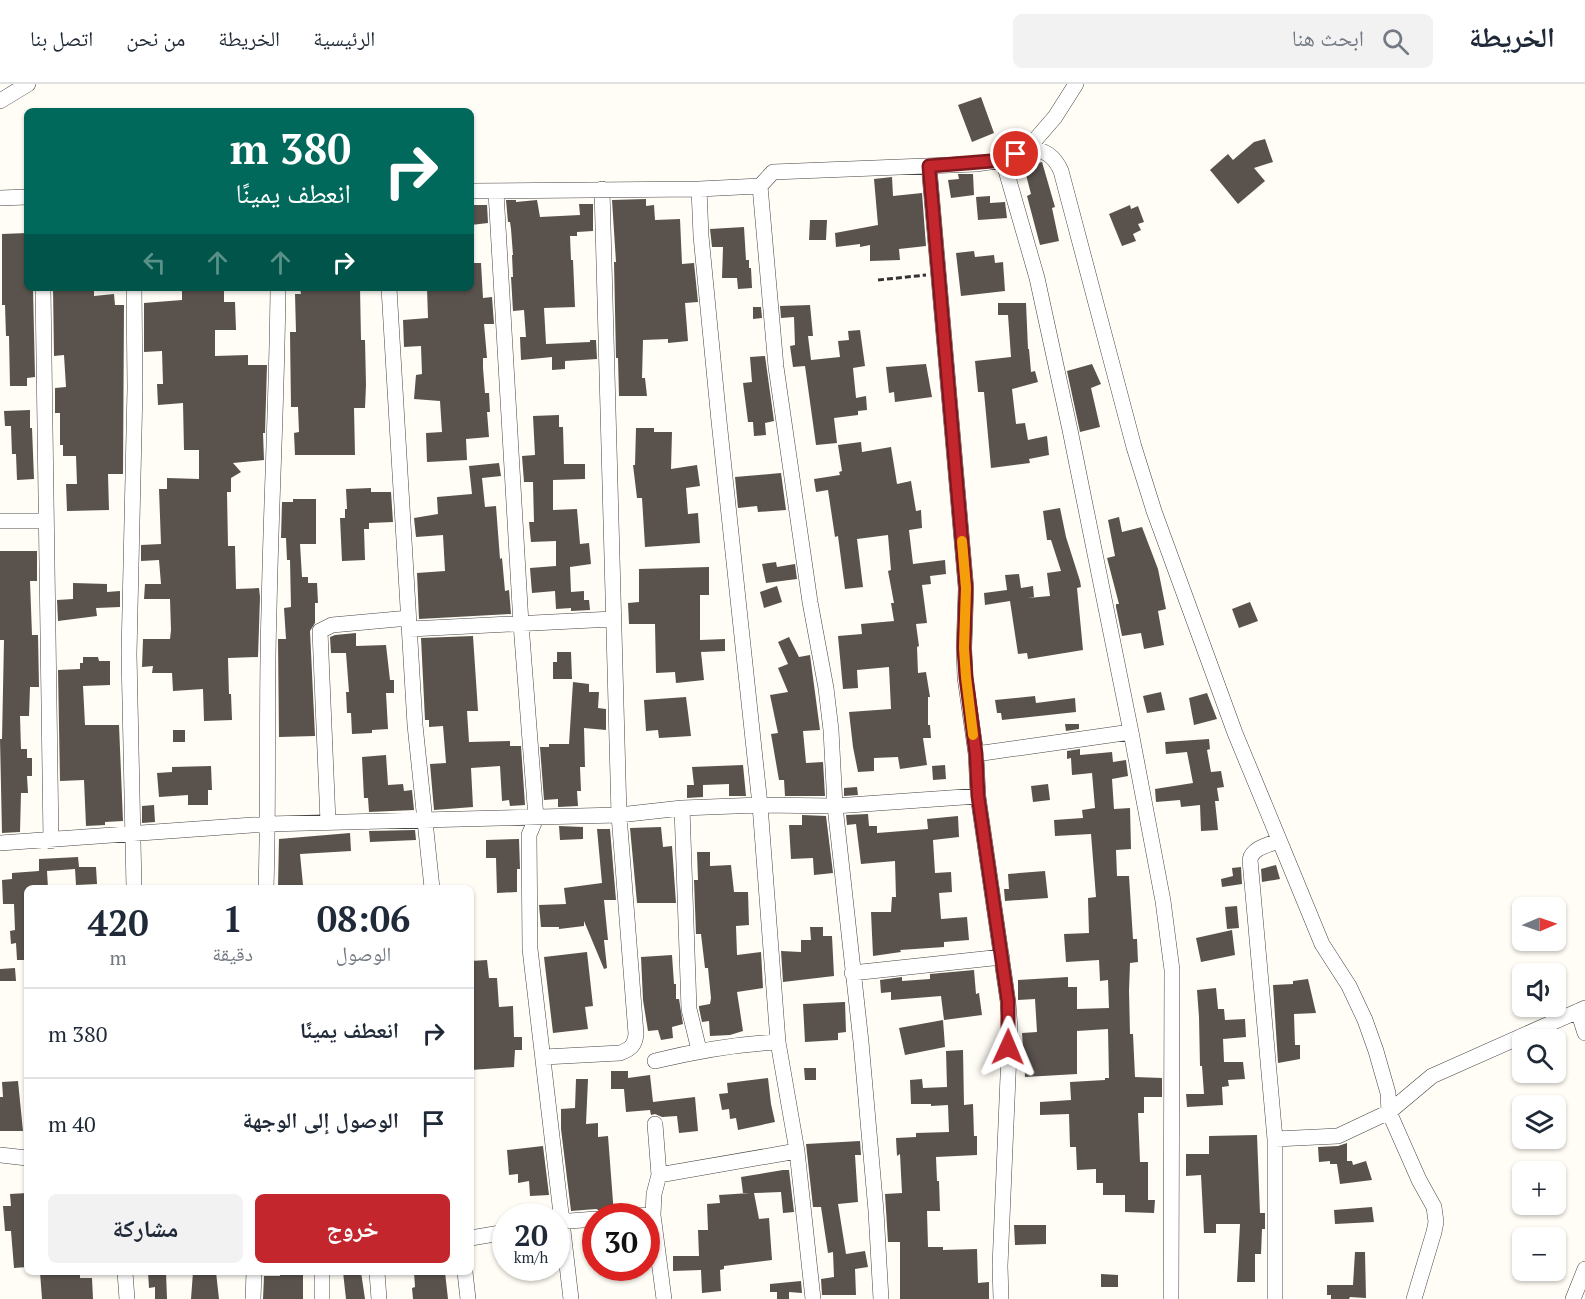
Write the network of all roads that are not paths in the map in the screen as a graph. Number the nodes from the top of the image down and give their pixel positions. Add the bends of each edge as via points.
1 (28, 84) edge
2 (1076, 84) edge
3 (0, 101) edge
4 (1029, 147) junction
5 (1004, 160) junction
6 (929, 166) junction
7 (760, 186) junction
8 (602, 189) junction
9 (699, 189) junction
10 (474, 191) edge
11 (496, 192) junction
12 (24, 197) edge
13 (0, 198) edge
14 (44, 291) edge
15 (134, 291) edge
16 (278, 291) edge
17 (389, 291) edge
18 (0, 521) edge
19 (46, 521) junction
20 (612, 619) junction
21 (409, 624) junction
22 (521, 624) junction
23 (1131, 732) junction
24 (976, 754) junction
25 (978, 796) junction
26 (759, 805) junction
27 (836, 806) junction
28 (682, 808) junction
29 (619, 815) junction
30 (536, 818) junction
31 (425, 820) junction
32 (328, 822) junction
33 (268, 824) junction
34 (134, 835) junction
35 (51, 841) junction
36 (1279, 841) junction
37 (0, 843) edge
38 (134, 885) edge
39 (266, 885) edge
40 (432, 885) edge
41 (1002, 957) junction
42 (852, 973) junction
43 (1582, 1010) edge
44 (1585, 1033) edge
45 (778, 1042) junction
46 (699, 1050) junction
47 (544, 1057) junction
48 (655, 1060) dead end
49 (1389, 1112) junction
50 (655, 1124) dead end
51 (1275, 1139) junction
52 (797, 1151) junction
53 (0, 1155) edge
54 (24, 1158) edge
55 (659, 1175) junction
56 (557, 1203) edge
57 (654, 1203) edge
58 (492, 1234) edge
59 (474, 1237) edge
60 (660, 1268) edge
61 (1585, 1269) edge
62 (125, 1275) edge
63 (254, 1275) edge
64 (322, 1275) edge
65 (377, 1275) edge
66 (465, 1275) edge
67 (568, 1281) edge
68 (128, 1299) edge
69 (253, 1299) edge
70 (322, 1299) edge
71 (379, 1299) edge
72 (468, 1299) edge
73 (571, 1299) edge
74 (664, 1299) edge
75 (813, 1299) edge
76 (881, 1299) edge
77 (1001, 1299) edge
78 (1171, 1299) edge
79 (1275, 1299) edge
80 (1414, 1299) edge
81 (1574, 1299) edge

1 - 3 street
2 - 4 street
4 - 5 street
4 - 36 street via 1047,152 1056,159 1061,171 1154,511
5 - 6 street
5 - 23 street via 1055,358
6 - 7 street via 773,172
6 - 24 street via 966,588 966,677
7 - 9 street
7 - 27 street via 776,367 826,688
8 - 9 street
8 - 11 street
8 - 20 street
9 - 26 street
10 - 11 street
11 - 22 street
12 - 13 street
14 - 19 street
15 - 34 street via 129,643
16 - 33 street
17 - 21 street
18 - 19 street
19 - 35 street
20 - 22 street
20 - 29 street
21 - 22 street
21 - 31 street
21 - 32 street via 332,625 320,631
22 - 30 street
23 - 24 street
23 - 78 street via 1172,970
24 - 25 street
25 - 27 street
25 - 41 street
26 - 27 street
26 - 28 street
26 - 45 street
27 - 42 street
28 - 29 street
28 - 46 street via 689,1009
29 - 30 street
29 - 47 street via 635,1042 620,1053
30 - 31 street
30 - 47 street via 529,835 530,949
31 - 32 street
31 - 40 street
32 - 33 street
33 - 34 street
33 - 39 street
34 - 35 street
34 - 38 street
35 - 37 street
36 - 49 street via 1322,944 1365,1020 1388,1093
36 - 51 street via 1256,850 1250,860
41 - 42 street
41 - 77 street via 1010,1029
42 - 76 street
43 - 44 street
43 - 49 street via 1432,1076
45 - 46 street
45 - 52 street
46 - 48 street
47 - 56 street
49 - 51 street via 1338,1136
49 - 80 street via 1434,1207 1436,1222
50 - 55 street
51 - 79 street
52 - 55 street
52 - 75 street
53 - 54 street
55 - 57 street
58 - 59 street
60 - 74 street
61 - 81 street
62 - 68 street
63 - 69 street
64 - 70 street
65 - 71 street
66 - 72 street
67 - 73 street

